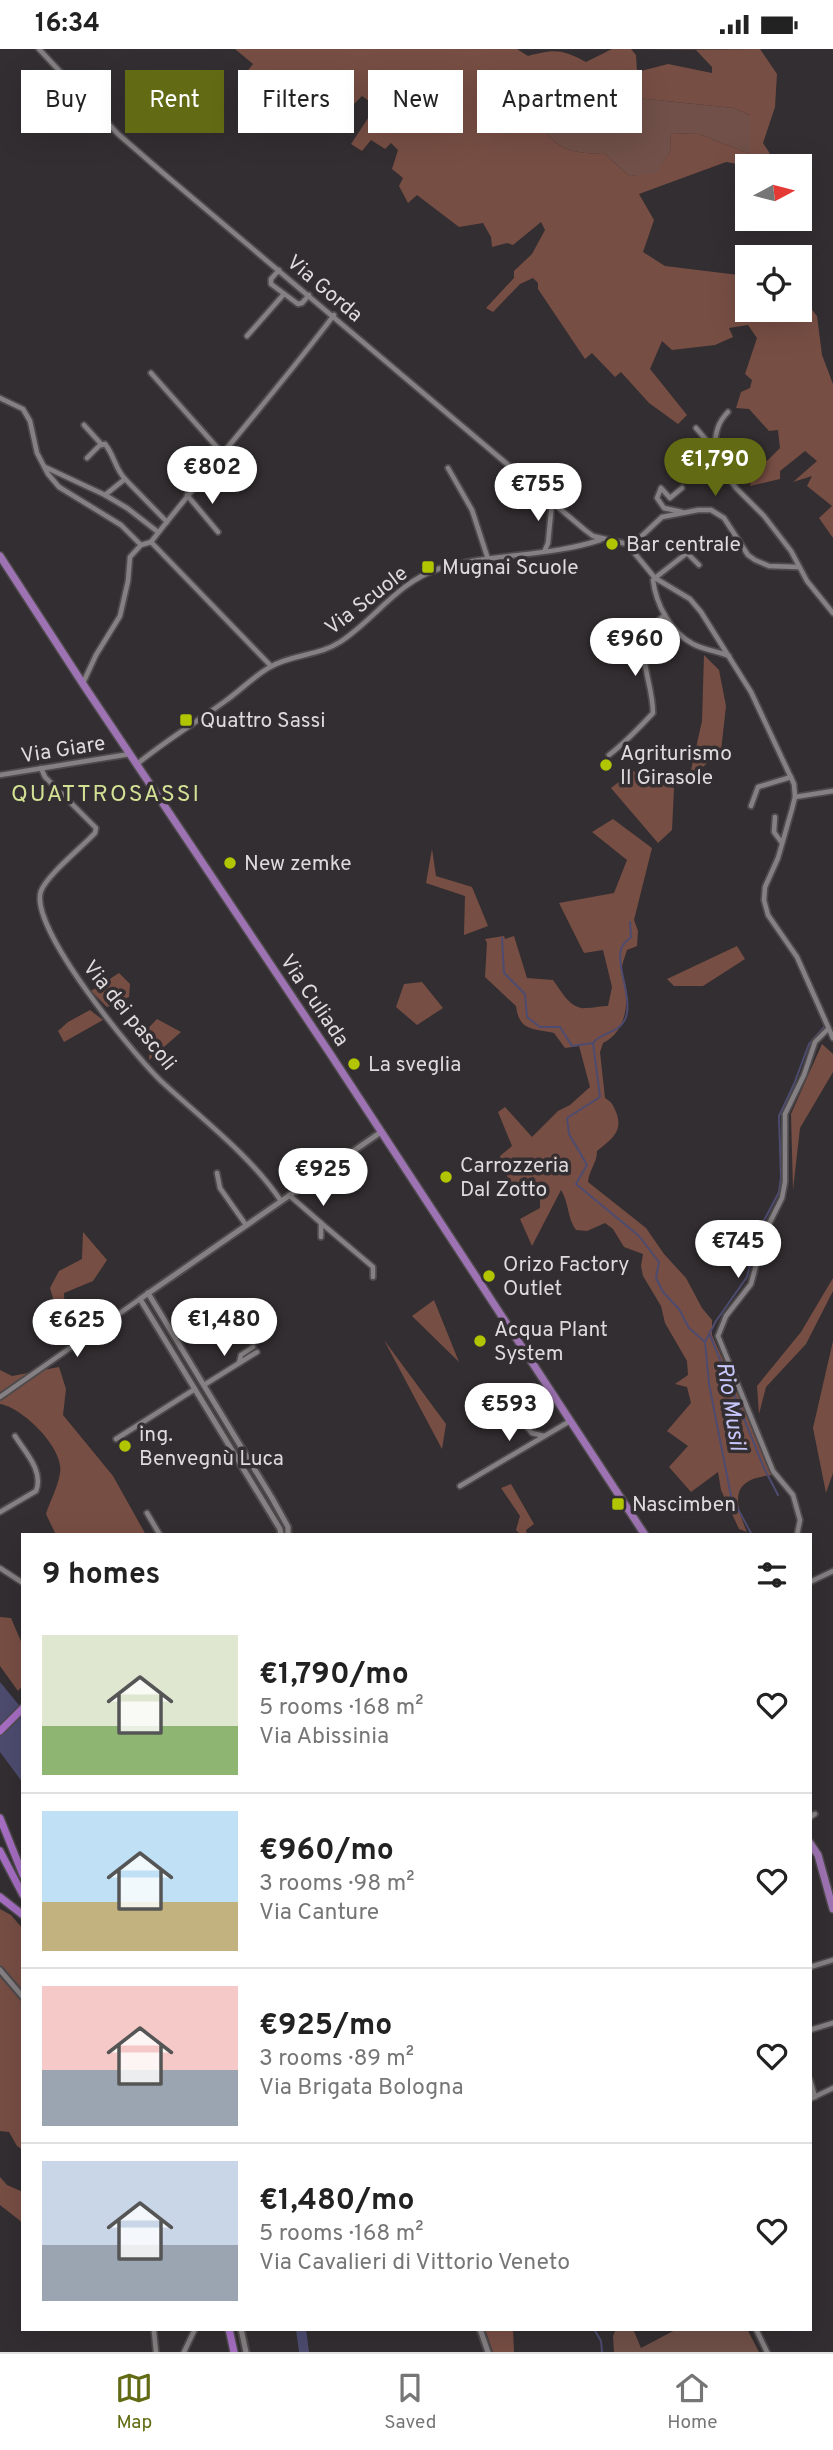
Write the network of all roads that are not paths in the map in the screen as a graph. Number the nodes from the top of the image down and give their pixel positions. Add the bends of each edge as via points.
1 (39, 49) edge
2 (279, 270) junction
3 (284, 294) junction
4 (309, 295) junction
5 (334, 316) junction
6 (247, 336) dead end
7 (151, 373) dead end
8 (0, 398) edge
9 (728, 412) dead end
10 (84, 425) dead end
11 (696, 428) dead end
12 (102, 445) junction
13 (713, 449) junction
14 (222, 453) junction
15 (87, 458) dead end
16 (44, 467) junction
17 (448, 468) dead end
18 (125, 479) junction
19 (682, 488) dead end
20 (105, 495) junction
21 (187, 495) junction
22 (552, 501) junction
23 (683, 513) junction
24 (167, 521) junction
25 (158, 532) junction
26 (218, 532) dead end
27 (602, 539) junction
28 (151, 542) junction
29 (141, 545) junction
30 (629, 548) junction
31 (545, 550) junction
32 (0, 556) edge
33 (488, 559) junction
34 (699, 565) dead end
35 (797, 567) junction
36 (655, 578) junction
37 (833, 613) edge
38 (664, 615) junction
39 (730, 657) junction
40 (271, 666) junction
41 (83, 684) junction
42 (130, 754) junction
43 (610, 755) dead end
44 (137, 764) junction
45 (41, 768) junction
46 (0, 775) edge
47 (791, 776) junction
48 (833, 791) edge
49 (795, 797) junction
50 (751, 806) dead end
51 (775, 817) dead end
52 (782, 843) junction
53 (828, 1030) junction
54 (833, 1038) edge
55 (381, 1132) junction
56 (217, 1173) dead end
57 (289, 1195) junction
58 (281, 1201) junction
59 (321, 1223) junction
60 (246, 1225) junction
61 (321, 1237) dead end
62 (373, 1277) dead end
63 (148, 1293) junction
64 (140, 1299) junction
65 (253, 1347) dead end
66 (257, 1352) dead end
67 (239, 1363) junction
68 (204, 1385) junction
69 (195, 1389) junction
70 (501, 1397) dead end
71 (0, 1398) edge
72 (570, 1421) junction
73 (15, 1436) dead end
74 (545, 1436) junction
75 (116, 1439) dead end
76 (460, 1486) dead end
77 (0, 1512) edge
78 (147, 1513) dead end
79 (159, 1533) edge
80 (281, 1533) edge
81 (288, 1533) edge
82 (644, 1533) edge
83 (797, 1533) edge
84 (0, 1568) edge
85 (833, 1571) edge
86 (812, 1581) edge
87 (21, 1582) edge
88 (21, 1710) edge
89 (0, 1731) edge
90 (1, 1822) edge
91 (812, 1846) edge
92 (812, 1850) edge
93 (0, 1851) edge
94 (818, 1855) junction
95 (21, 1870) edge
96 (21, 1891) edge
97 (0, 1897) edge
98 (833, 1909) edge
99 (21, 1913) edge
100 (833, 1960) edge
101 (812, 1967) edge
102 (0, 1970) edge
103 (21, 1995) edge
104 (833, 2023) edge
105 (812, 2029) edge
106 (833, 2088) edge
107 (813, 2098) edge
108 (194, 2331) edge
109 (229, 2331) edge
110 (241, 2331) edge
111 (481, 2331) edge
112 (757, 2331) edge
113 (154, 2332) dead end
114 (156, 2352) edge
115 (184, 2352) edge
116 (234, 2352) edge
117 (246, 2352) edge
118 (488, 2352) edge
119 (767, 2352) edge

1 - 2 street, Via Gorda via 118,134
2 - 3 street via 271,282
2 - 4 street, Via Gorda
3 - 4 street via 298,304
3 - 6 street
4 - 5 street, Via Gorda
5 - 14 street
5 - 22 street, Via Gorda
7 - 14 street
8 - 16 street via 23,409
9 - 13 street via 716,428
10 - 12 street
11 - 13 street
12 - 15 street
12 - 18 street via 110,450
13 - 35 street via 724,471 791,551
14 - 21 street
16 - 20 street
16 - 29 street via 59,487 121,526
17 - 33 street via 472,510
18 - 20 street
18 - 24 street
19 - 23 street via 670,498 661,488 657,498 663,509
20 - 25 street
21 - 24 street
21 - 26 street
22 - 27 street, Via Gorda
22 - 31 street
23 - 30 street via 662,517
23 - 35 street via 711,510 724,518 755,560 769,566
24 - 25 street
25 - 28 street
27 - 30 street, Via Gorda
27 - 31 street, Via Scuole via 580,547
28 - 29 street
28 - 40 street
29 - 41 street via 131,557 120,617
30 - 36 street
31 - 33 street, Via Scuole
32 - 41 main road, Via Culiada
33 - 40 street, Via Scuole via 428,573 401,589 327,651
34 - 36 street via 687,553
35 - 37 street
36 - 38 street via 653,586
36 - 39 street via 690,599
38 - 39 street via 694,645
38 - 43 street via 647,631 643,646 653,713
39 - 47 street
40 - 44 street, Via Scuole
41 - 42 main road, Via Culiada
42 - 44 main road, Via Culiada
42 - 45 street, Via Giare
44 - 55 main road, Via Culiada
45 - 46 street, Via Giare
45 - 58 street, Via dei pascoli via 96,828 40,893 41,907 65,959 96,1004 162,1081 266,1179
47 - 49 street
47 - 50 street via 758,787
48 - 49 street
49 - 52 street
51 - 52 street via 774,832
52 - 53 street via 764,899 768,915 797,957
53 - 54 street
53 - 83 street via 815,1042 785,1114 782,1198 765,1232 751,1284 726,1316 718,1336 773,1471 793,1495 800,1520
55 - 57 street
55 - 72 main road, Via Culiada
56 - 60 street via 220,1188
57 - 58 street
57 - 59 street
58 - 60 street
59 - 61 street
59 - 62 street via 373,1268
60 - 63 street
63 - 64 street
63 - 68 street
64 - 69 street
64 - 71 street
65 - 67 street via 241,1355
66 - 67 street
67 - 68 street
68 - 81 street via 283,1517
69 - 75 street
69 - 80 street
70 - 74 street via 532,1433
72 - 74 street
72 - 82 main road, Via Culiada
73 - 77 street via 36,1469 38,1485 36,1491
74 - 76 street
78 - 79 street
84 - 87 street
85 - 86 street
88 - 89 highway
90 - 95 highway
91 - 94 main road
92 - 94 main road
93 - 96 highway
94 - 98 main road
97 - 99 highway
100 - 101 street
102 - 103 street
104 - 105 street
106 - 107 street
108 - 115 street
109 - 116 highway
110 - 117 street
111 - 118 street
112 - 119 street
113 - 114 street

